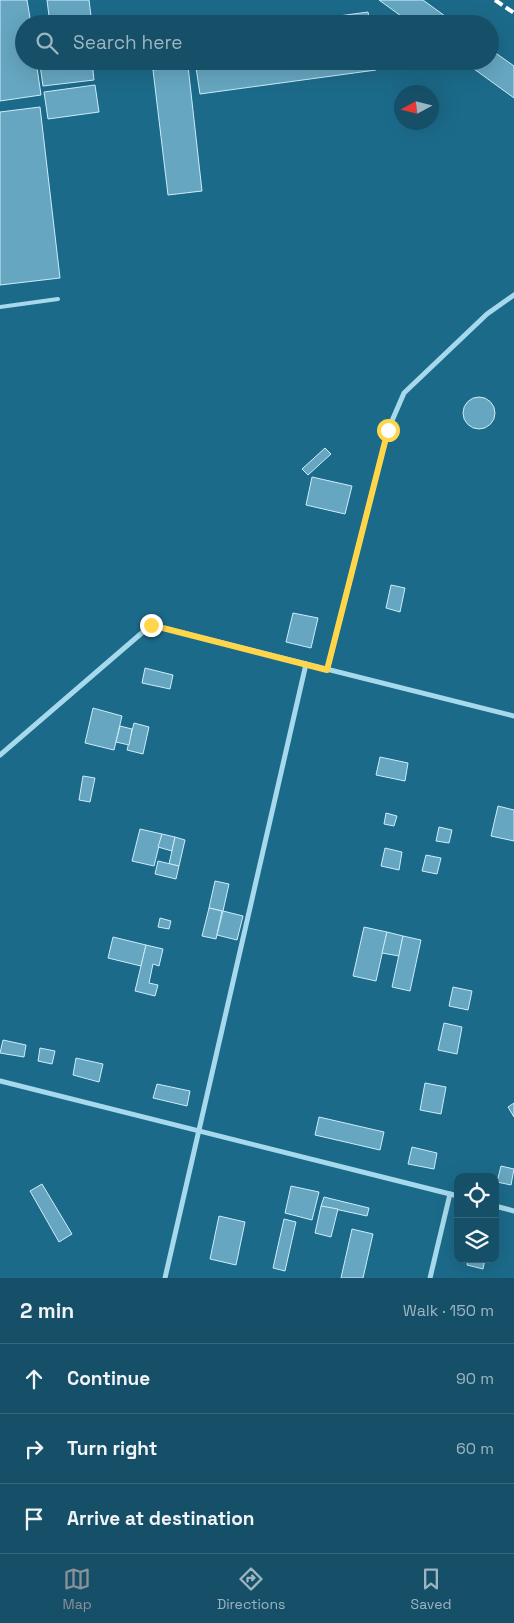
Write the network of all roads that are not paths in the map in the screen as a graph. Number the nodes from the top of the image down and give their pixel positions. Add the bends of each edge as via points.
1 (514, 295) edge
2 (58, 299) dead end
3 (0, 307) edge
4 (306, 664) junction
5 (327, 670) junction
6 (514, 716) edge
7 (0, 754) edge
8 (0, 1081) edge
9 (199, 1130) junction
10 (450, 1194) junction
11 (454, 1195) edge
12 (499, 1207) edge
13 (514, 1211) edge
14 (165, 1278) edge
15 (430, 1278) edge

1 - 5 street via 487,314 404,393 388,430
2 - 3 lane
4 - 5 street
4 - 7 street via 151,625
4 - 9 street
5 - 6 street
8 - 9 street
9 - 10 street
9 - 14 street
10 - 11 street
10 - 15 street
12 - 13 street

